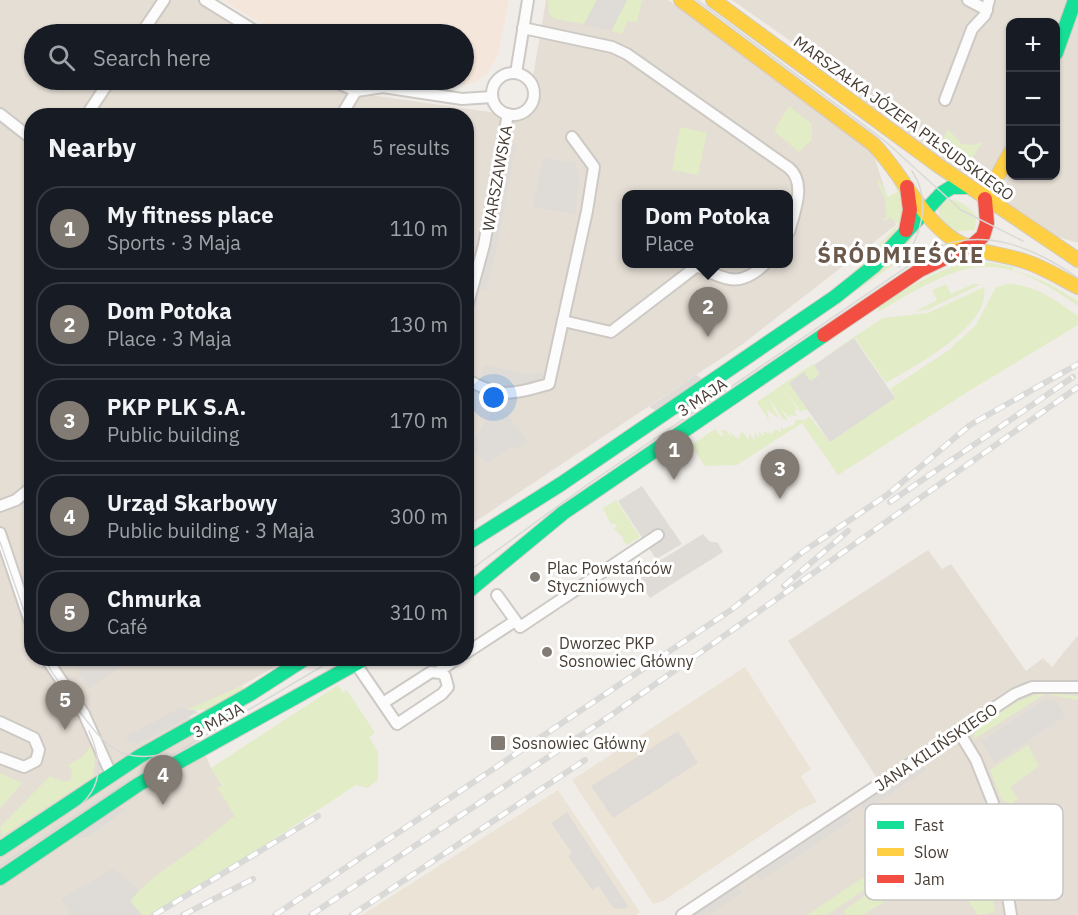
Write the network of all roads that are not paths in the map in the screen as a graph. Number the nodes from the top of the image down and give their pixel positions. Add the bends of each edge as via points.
1 (164, 0) edge
2 (205, 0) edge
3 (528, 0) edge
4 (681, 0) edge
5 (713, 0) edge
6 (968, 0) edge
7 (1075, 0) edge
8 (988, 5) edge
9 (148, 24) edge
10 (244, 24) edge
11 (523, 28) junction
12 (1060, 42) edge
13 (516, 73) junction
14 (103, 90) edge
15 (363, 90) edge
16 (403, 90) edge
17 (356, 91) joint
18 (492, 97) junction
19 (945, 100) dead end
20 (91, 108) edge
21 (346, 108) edge
22 (0, 114) edge
23 (508, 114) junction
24 (24, 133) edge
25 (572, 137) dead end
26 (1006, 162) edge
27 (905, 181) junction
28 (969, 187) junction
29 (985, 199) junction
30 (924, 211) junction
31 (793, 216) edge
32 (905, 232) junction
33 (969, 247) junction
34 (1078, 260) edge
35 (694, 268) edge
36 (701, 268) edge
37 (759, 268) edge
38 (474, 282) edge
39 (1078, 289) edge
40 (563, 321) junction
41 (474, 384) edge
42 (24, 494) edge
43 (0, 506) edge
44 (0, 534) edge
45 (658, 535) dead end
46 (474, 539) edge
47 (474, 586) edge
48 (497, 595) dead end
49 (24, 604) edge
50 (515, 621) junction
51 (474, 648) edge
52 (51, 666) edge
53 (294, 666) edge
54 (352, 666) edge
55 (364, 666) edge
56 (447, 666) edge
57 (438, 672) junction
58 (1078, 687) edge
59 (383, 703) junction
60 (0, 722) edge
61 (959, 732) junction
62 (0, 758) edge
63 (111, 774) junction
64 (993, 804) edge
65 (0, 849) edge
66 (0, 878) edge
67 (1009, 900) edge
68 (682, 915) edge
69 (1011, 915) edge

1 - 9 street
2 - 10 street
3 - 11 street
4 - 27 main road via 873,144 896,166
5 - 28 main road, MARSZAŁKA JÓZEFA PIŁSUDSKIEGO
6 - 8 street
7 - 12 main road
8 - 19 street via 972,29
11 - 13 street
11 - 31 street via 612,47 627,54 792,170 799,192
13 - 18 street via 498,79
13 - 23 street via 529,81 534,95 527,109
14 - 20 street
15 - 17 street
16 - 18 street via 462,99
17 - 21 street
18 - 23 street via 498,108
22 - 24 street
23 - 38 street, WARSZAWSKA
25 - 40 street via 594,167
26 - 29 main road
27 - 30 main road
27 - 32 main road via 910,210
28 - 29 main road, MARSZAŁKA JÓZEFA PIŁSUDSKIEGO
28 - 30 main road via 948,189
29 - 33 main road via 988,218 984,232
29 - 34 main road, MARSZAŁKA JÓZEFA PIŁSUDSKIEGO
30 - 32 main road, 3 MAJA
30 - 33 main road via 948,236
32 - 46 main road, 3 MAJA via 874,266 841,293
33 - 39 main road via 1023,261
33 - 47 main road, 3 MAJA via 920,270 716,407 563,513
35 - 40 street via 611,332
36 - 37 street via 729,281 741,280
40 - 41 street via 549,384 512,394
42 - 43 street
44 - 49 street
45 - 50 street via 520,627
48 - 50 street
50 - 51 street
52 - 63 street via 84,714
53 - 63 main road, 3 MAJA
54 - 66 main road, 3 MAJA via 158,772
55 - 59 street
56 - 57 street
57 - 59 street via 431,672
57 - 59 street via 446,676 446,691 397,724
58 - 61 street, JANA KILIŃSKIEGO via 1032,687
60 - 62 street via 34,738 39,750 36,760 24,767
61 - 64 street via 976,760
61 - 68 street, JANA KILIŃSKIEGO
63 - 65 main road, 3 MAJA
67 - 69 street

